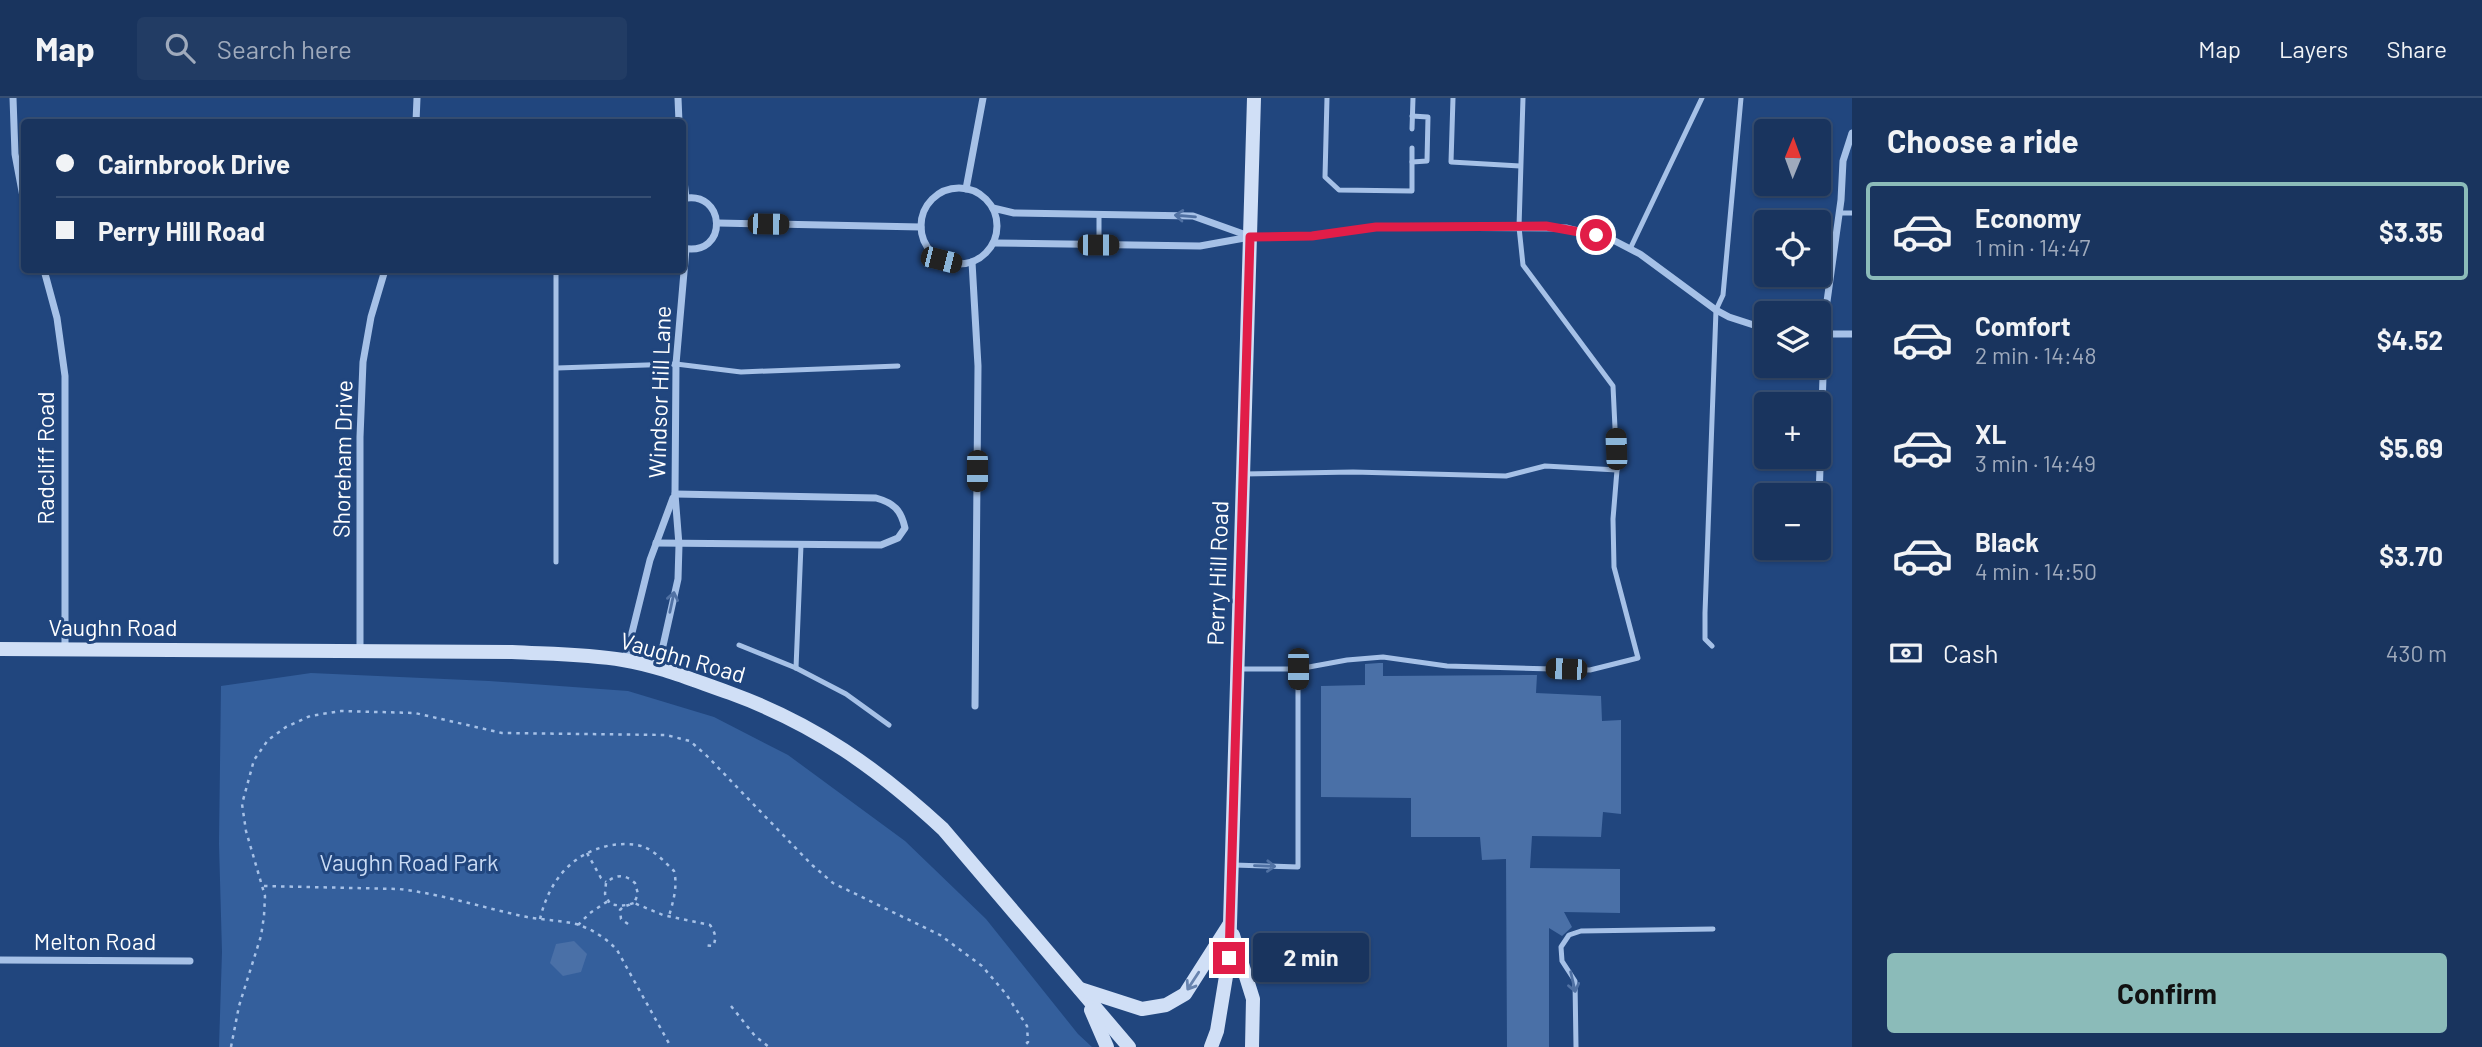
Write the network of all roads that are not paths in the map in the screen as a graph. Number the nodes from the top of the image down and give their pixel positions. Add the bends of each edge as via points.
1 (13, 98) edge
2 (417, 98) edge
3 (678, 98) edge
4 (983, 98) edge
5 (1254, 98) edge
6 (1327, 98) edge
7 (1413, 98) edge
8 (1453, 98) edge
9 (1523, 98) edge
10 (1702, 98) edge
11 (1741, 98) edge
12 (1412, 116) junction
13 (416, 119) edge
14 (679, 119) edge
15 (1412, 129) dead end
16 (1852, 133) edge
17 (1412, 148) dead end
18 (1412, 162) junction
19 (1520, 166) junction
20 (21, 186) edge
21 (966, 189) junction
22 (686, 199) edge
23 (993, 208) junction
24 (1839, 213) junction
25 (1852, 213) edge
26 (1099, 214) junction
27 (718, 223) junction
28 (921, 227) junction
29 (1519, 227) junction
30 (1250, 237) junction
31 (994, 243) junction
32 (1098, 245) junction
33 (686, 249) edge
34 (1630, 249) junction
35 (972, 262) junction
36 (45, 273) edge
37 (384, 273) edge
38 (556, 273) edge
39 (682, 273) edge
40 (1826, 301) edge
41 (1716, 310) junction
42 (1754, 325) edge
43 (1831, 334) edge
44 (1852, 334) edge
45 (676, 364) junction
46 (898, 366) dead end
47 (557, 369) junction
48 (1820, 378) edge
49 (1617, 470) junction
50 (1243, 474) junction
51 (1819, 483) edge
52 (675, 494) junction
53 (656, 543) junction
54 (679, 545) junction
55 (801, 545) junction
56 (556, 562) dead end
57 (739, 645) dead end
58 (1712, 646) dead end
59 (0, 649) edge
60 (65, 649) junction
61 (360, 651) junction
62 (625, 661) junction
63 (796, 668) junction
64 (658, 669) junction
65 (1237, 669) junction
66 (1298, 669) junction
67 (975, 706) dead end
68 (889, 725) dead end
69 (1231, 865) junction
70 (1230, 924) junction
71 (1713, 929) dead end
72 (0, 960) edge
73 (190, 961) dead end
74 (1082, 991) junction
75 (1107, 1047) edge
76 (1129, 1047) edge
77 (1212, 1047) edge
78 (1252, 1047) edge
79 (1576, 1047) edge

1 - 20 street
2 - 13 street
3 - 14 street
4 - 21 street
5 - 30 main road, Perry Hill Road
6 - 18 lane via 1325,177 1339,190 1412,191
7 - 12 lane
8 - 19 lane via 1451,162
9 - 19 lane
10 - 34 lane
11 - 41 lane via 1725,284
12 - 15 lane
12 - 18 lane via 1428,117 1427,161
16 - 24 street via 1843,161
17 - 18 lane
19 - 29 lane
21 - 23 street via 983,196
21 - 28 street via 944,191 933,198
22 - 27 street via 711,206
23 - 26 street via 1014,213
23 - 31 street
24 - 25 lane
24 - 40 street
30 -> 26 street via 1193,216
26 - 32 lane
27 - 28 street
27 - 33 street, Windsor Hill Lane via 716,234 704,247
28 - 35 street via 924,240 941,260
29 - 30 street via 1376,227 1312,236
29 - 34 street via 1566,228
29 - 49 lane via 1523,265 1613,386
30 - 32 street via 1200,246
30 - 50 main road, Perry Hill Road
31 - 32 street
31 - 35 street
34 - 41 street
35 - 67 street via 978,366
36 - 60 street, Radcliff Road via 65,376
37 - 61 street, Shoreham Drive via 363,362
38 - 47 lane
39 - 45 street, Windsor Hill Lane
41 - 42 street
41 - 58 lane via 1705,613 1705,639
43 - 44 street
45 - 46 lane via 741,372
45 - 47 lane
45 - 52 street, Windsor Hill Lane
47 - 56 lane
48 - 51 street
49 - 50 lane via 1545,466 1506,476
49 - 66 lane via 1614,567 1638,658 1590,670 1447,666 1383,657
50 - 65 main road, Perry Hill Road
52 - 53 street, Windsor Hill Lane
52 - 54 street, Windsor Hill Lane
52 - 55 street via 876,498 891,502 905,527 898,538 881,545
53 - 54 street
53 - 62 street, Windsor Hill Lane
54 - 55 street
64 -> 54 street, Windsor Hill Lane via 678,579
55 - 63 lane
57 - 63 lane
59 - 60 main road, Vaughn Road
60 - 61 main road, Vaughn Road
61 - 62 main road, Vaughn Road via 512,652
62 - 64 main road, Vaughn Road
63 - 68 lane via 846,694
64 - 74 main road, Vaughn Road via 751,700 799,723 884,776 943,829
65 - 66 lane
65 - 69 main road, Perry Hill Road
69 -> 66 lane via 1298,867
69 - 70 main road, Perry Hill Road
70 -> 74 main road via 1185,994 1166,1005 1142,1009
70 - 77 main road, Perry Hill Road via 1228,978
70 - 78 main road via 1253,999
71 -> 79 lane via 1569,935 1561,947 1562,961 1576,981
72 - 73 street, Melton Road
74 - 75 main road
74 - 76 main road, Vaughn Road

